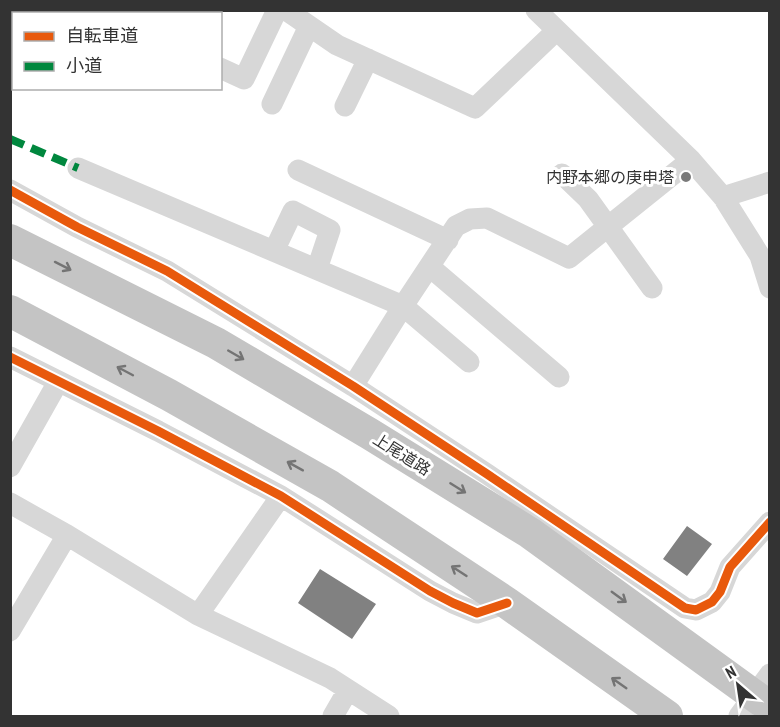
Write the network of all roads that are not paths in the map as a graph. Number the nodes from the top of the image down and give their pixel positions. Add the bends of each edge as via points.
1 (277, 10) edge
2 (286, 10) edge
3 (536, 10) edge
4 (309, 26) junction
5 (556, 31) junction
6 (368, 59) junction
7 (222, 69) edge
8 (272, 105) dead end
9 (345, 106) dead end
10 (691, 160) junction
11 (78, 168) dead end
12 (298, 170) dead end
13 (562, 174) dead end
14 (770, 182) edge
15 (10, 190) edge
16 (723, 197) junction
17 (608, 226) junction
18 (10, 240) edge
19 (448, 240) junction
20 (274, 251) junction
21 (430, 267) junction
22 (317, 269) junction
23 (652, 288) dead end
24 (770, 288) edge
25 (403, 306) junction
26 (10, 310) edge
27 (10, 357) edge
28 (469, 362) dead end
29 (559, 377) dead end
30 (58, 382) junction
31 (353, 386) junction
32 (10, 467) edge
33 (488, 474) junction
34 (281, 496) junction
35 (10, 503) edge
36 (770, 522) edge
37 (530, 533) junction
38 (67, 535) junction
39 (507, 603) junction
40 (198, 615) junction
41 (10, 631) edge
42 (348, 690) junction
43 (758, 698) edge
44 (333, 717) edge
45 (389, 717) edge
46 (667, 717) edge

1 - 7 street via 244,80
2 - 4 street
3 - 5 street
4 - 6 street
4 - 8 street
5 - 6 street via 475,108
5 - 10 street
6 - 9 street
10 - 16 street
10 - 17 street
11 - 20 street
12 - 19 street
13 - 17 street
14 - 16 street
15 - 31 street via 167,271
16 - 24 street via 760,256
17 - 19 street via 569,258 487,218 470,219 456,226
17 - 23 street
18 -> 37 highway, 上尾道路 via 216,344
19 - 21 street
20 - 22 street
20 - 22 street via 293,211 330,230
21 - 25 street
21 - 29 street
22 - 25 street
25 - 28 street
25 - 31 street
39 -> 26 highway via 330,486
27 - 30 street
30 - 32 street
30 - 34 street
31 - 33 street
33 - 36 street via 685,608 696,610 712,602 730,567
33 - 37 street
34 - 39 street via 453,603 477,613
34 - 40 street
35 - 38 street
37 -> 43 highway, 上尾道路
38 - 40 street
38 - 41 street
46 -> 39 highway
40 - 42 street
42 - 44 street
42 - 45 street

